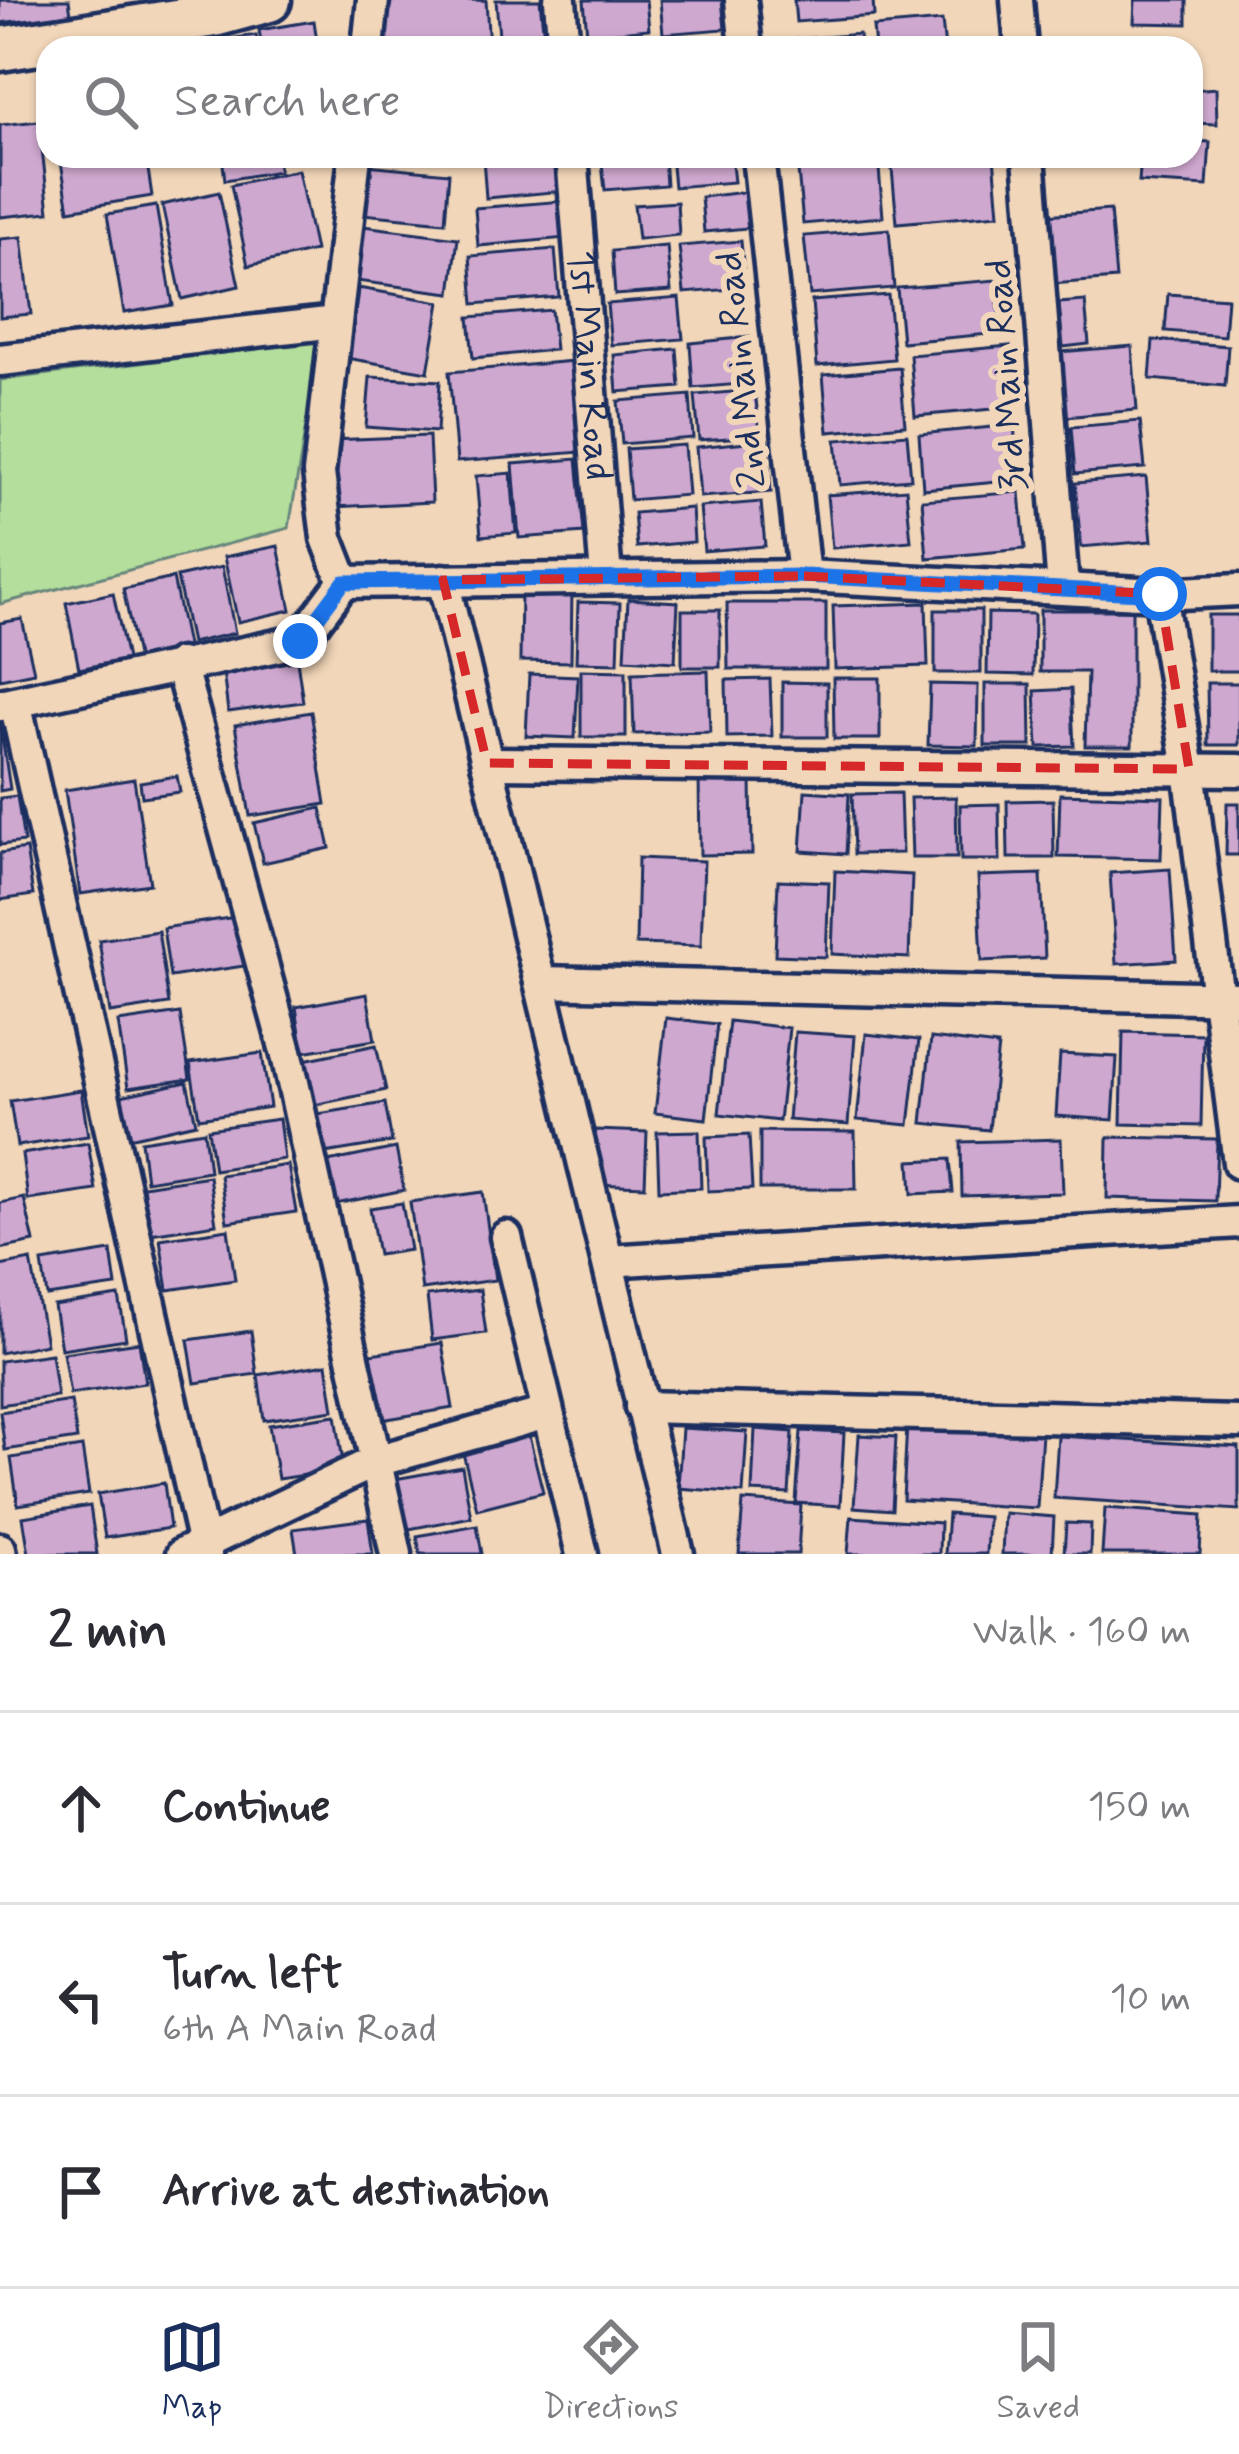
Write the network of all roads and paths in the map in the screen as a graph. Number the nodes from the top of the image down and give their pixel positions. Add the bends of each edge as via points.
1 (269, 0) edge
2 (373, 0) edge
3 (560, 0) edge
4 (741, 0) edge
5 (1017, 0) edge
6 (82, 36) edge
7 (369, 36) edge
8 (563, 36) edge
9 (745, 36) edge
10 (1020, 36) edge
11 (36, 43) edge
12 (0, 49) edge
13 (354, 168) edge
14 (573, 168) edge
15 (759, 168) edge
16 (1030, 168) edge
17 (335, 322) junction
18 (0, 360) edge
19 (804, 576) junction
20 (606, 577) junction
21 (443, 580) junction
22 (344, 582) junction
23 (1063, 588) junction
24 (1239, 590) edge
25 (1160, 594) junction
26 (180, 664) junction
27 (7, 704) edge
28 (487, 763) junction
29 (1189, 769) junction
30 (1239, 770) edge
31 (540, 982) junction
32 (1228, 998) edge
33 (1239, 1163) edge
34 (1239, 1222) edge
35 (506, 1237) dead end
36 (608, 1262) junction
37 (641, 1407) junction
38 (545, 1413) junction
39 (1239, 1422) edge
40 (376, 1461) junction
41 (197, 1550) edge
42 (396, 1554) edge
43 (582, 1554) edge
44 (678, 1554) edge

1 - 6 street
2 - 7 street
3 - 8 street
4 - 9 street
5 - 10 street
11 - 12 street
13 - 17 street
14 - 20 street, 1st Main Road
15 - 19 street, 2nd Main Road
16 - 23 street, 3rd Main Road
17 - 18 street
17 - 22 street via 319,473 327,538
19 - 20 street
19 - 23 street
20 - 21 street
21 - 22 street
21 - 28 street
22 - 26 street via 300,641
23 - 25 street
24 - 25 street
25 - 29 street
26 - 27 street
26 - 40 street via 287,1055
27 - 41 street
28 - 29 street
28 - 31 street
29 - 30 street
29 - 32 street
31 - 32 street
31 - 36 street
32 - 33 street
34 - 36 street
35 - 38 street
36 - 37 street
37 - 39 street
37 - 44 street
38 - 40 street
38 - 43 street
40 - 41 street
40 - 42 street

